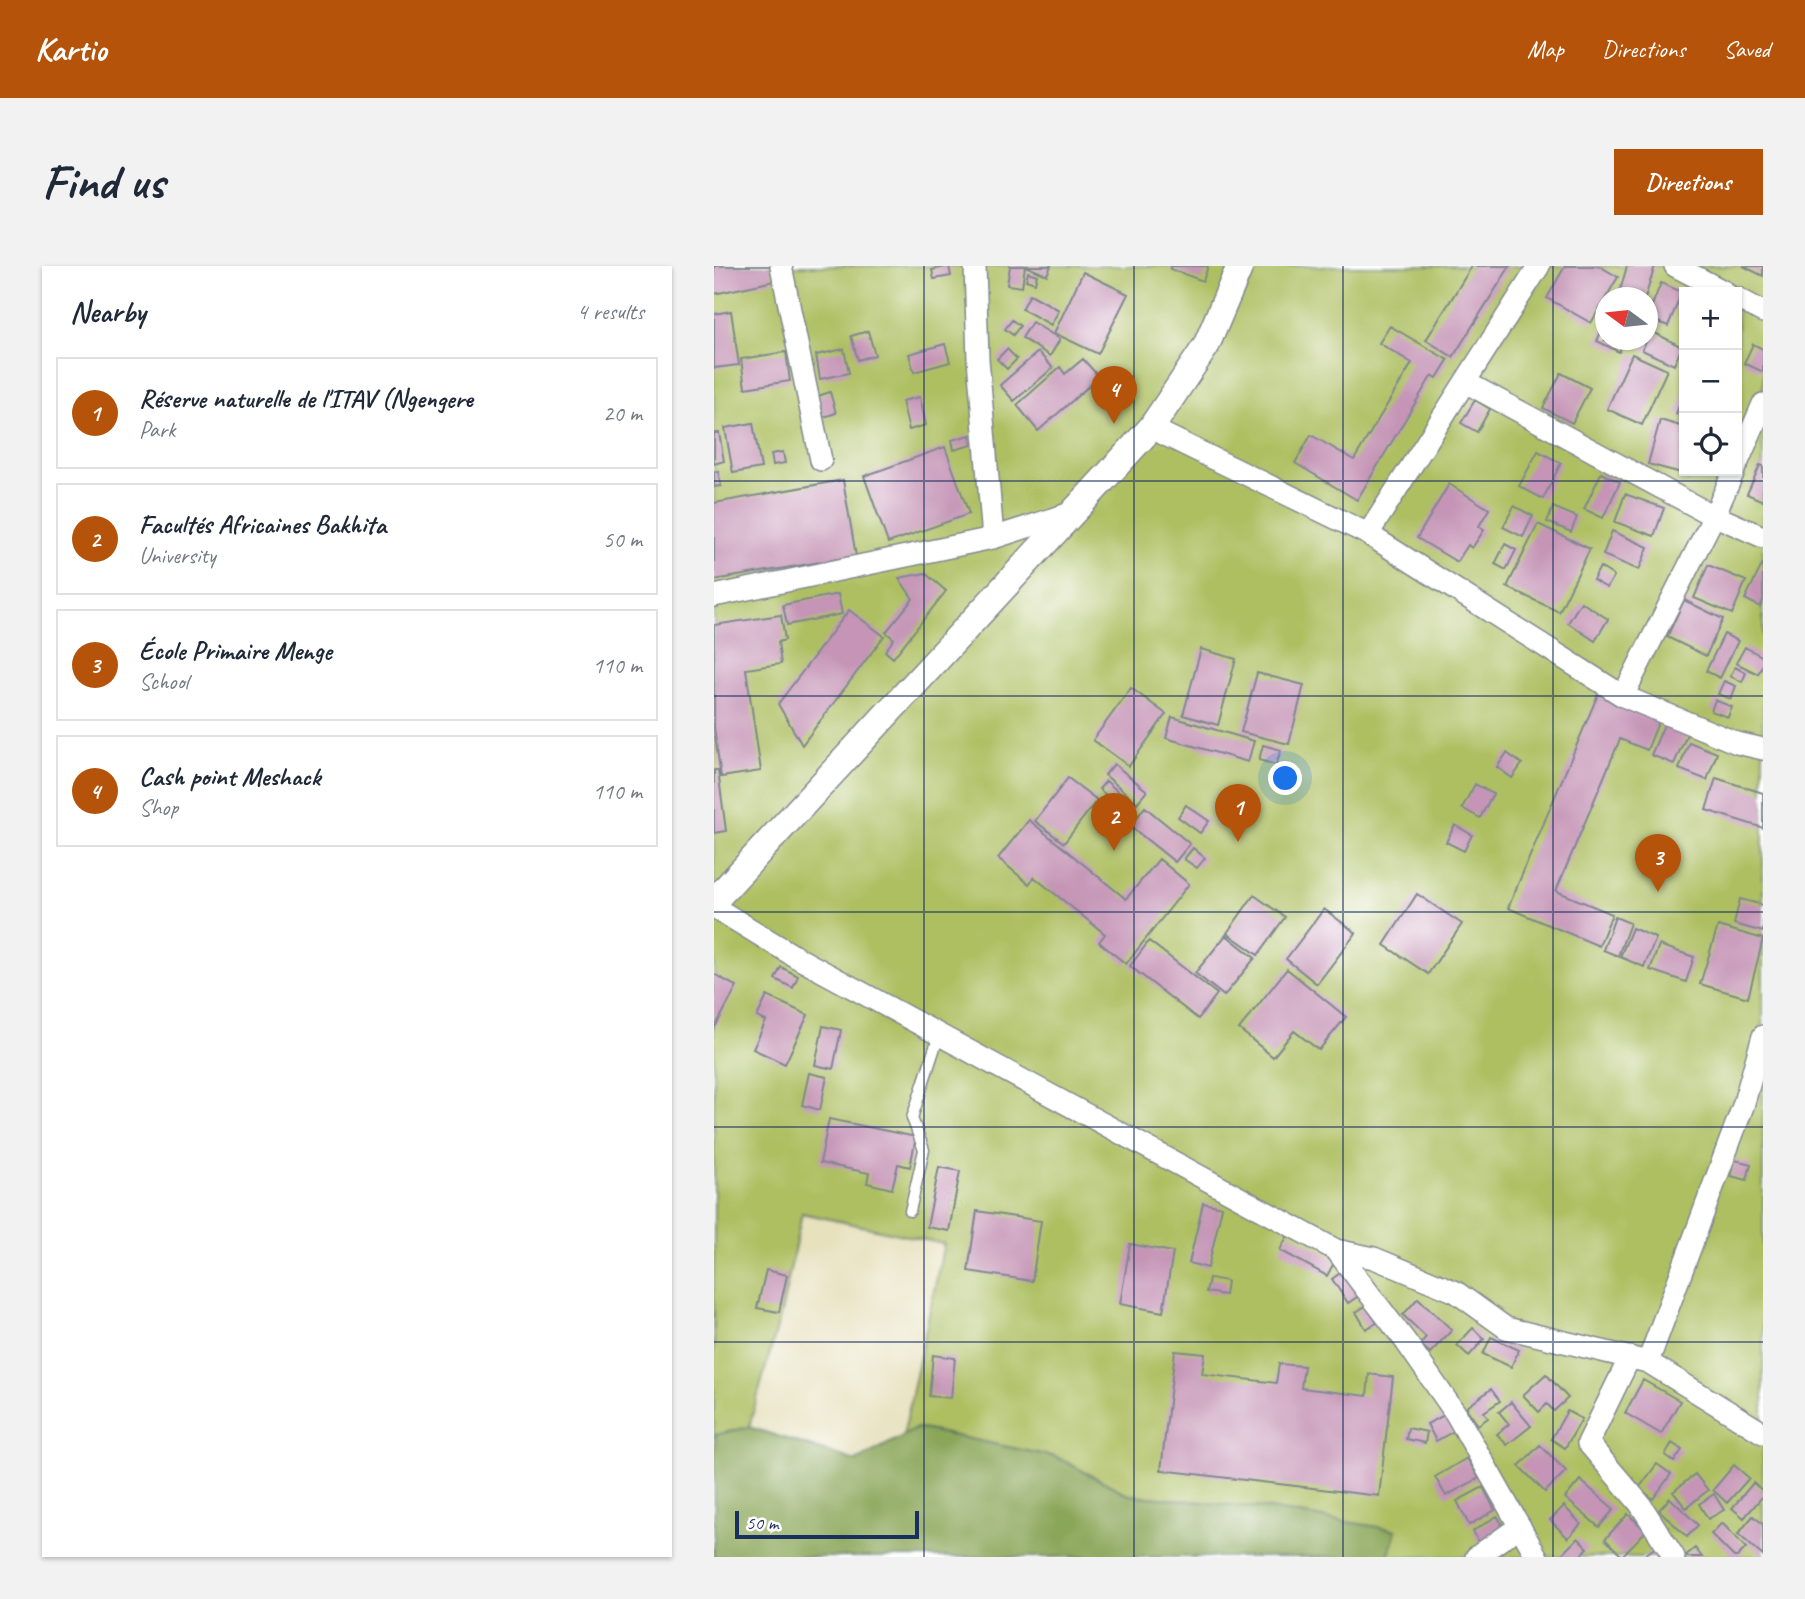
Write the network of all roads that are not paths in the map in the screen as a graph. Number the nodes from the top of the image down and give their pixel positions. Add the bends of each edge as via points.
1 (781, 266) edge
2 (975, 266) edge
3 (1240, 266) edge
4 (1539, 266) edge
5 (1675, 266) edge
6 (1716, 287) edge
7 (1742, 301) edge
8 (1763, 312) edge
9 (1465, 382) junction
10 (1763, 404) edge
11 (1151, 428) junction
12 (1742, 452) edge
13 (821, 460) dead end
14 (1732, 476) edge
15 (1070, 513) junction
16 (1714, 516) junction
17 (1368, 534) junction
18 (1763, 537) edge
19 (993, 538) junction
20 (714, 596) edge
21 (1623, 695) junction
22 (1763, 749) edge
23 (714, 901) edge
24 (714, 907) edge
25 (939, 1035) junction
26 (1763, 1036) edge
27 (1753, 1108) edge
28 (910, 1211) dead end
29 (1336, 1250) junction
30 (1639, 1360) junction
31 (1763, 1433) edge
32 (1520, 1526) junction
33 (1476, 1557) edge
34 (1537, 1557) edge
35 (1674, 1557) edge

1 - 13 street
2 - 19 street
3 - 11 street via 1206,346
4 - 9 street
5 - 6 street
7 - 8 street
9 - 16 street
9 - 17 street
10 - 12 street
11 - 15 street
11 - 17 street
14 - 16 street
15 - 19 street
15 - 23 street
16 - 18 street
16 - 21 street
17 - 21 street
19 - 20 street
21 - 22 street via 1737,743
24 - 25 street
25 - 28 lane via 912,1118 924,1150
25 - 29 street
26 - 27 street
27 - 30 street
29 - 30 street via 1374,1258 1456,1292 1506,1328
29 - 32 street via 1457,1414
30 - 31 street
30 - 35 street via 1588,1443 1640,1504
32 - 33 street
32 - 34 street

